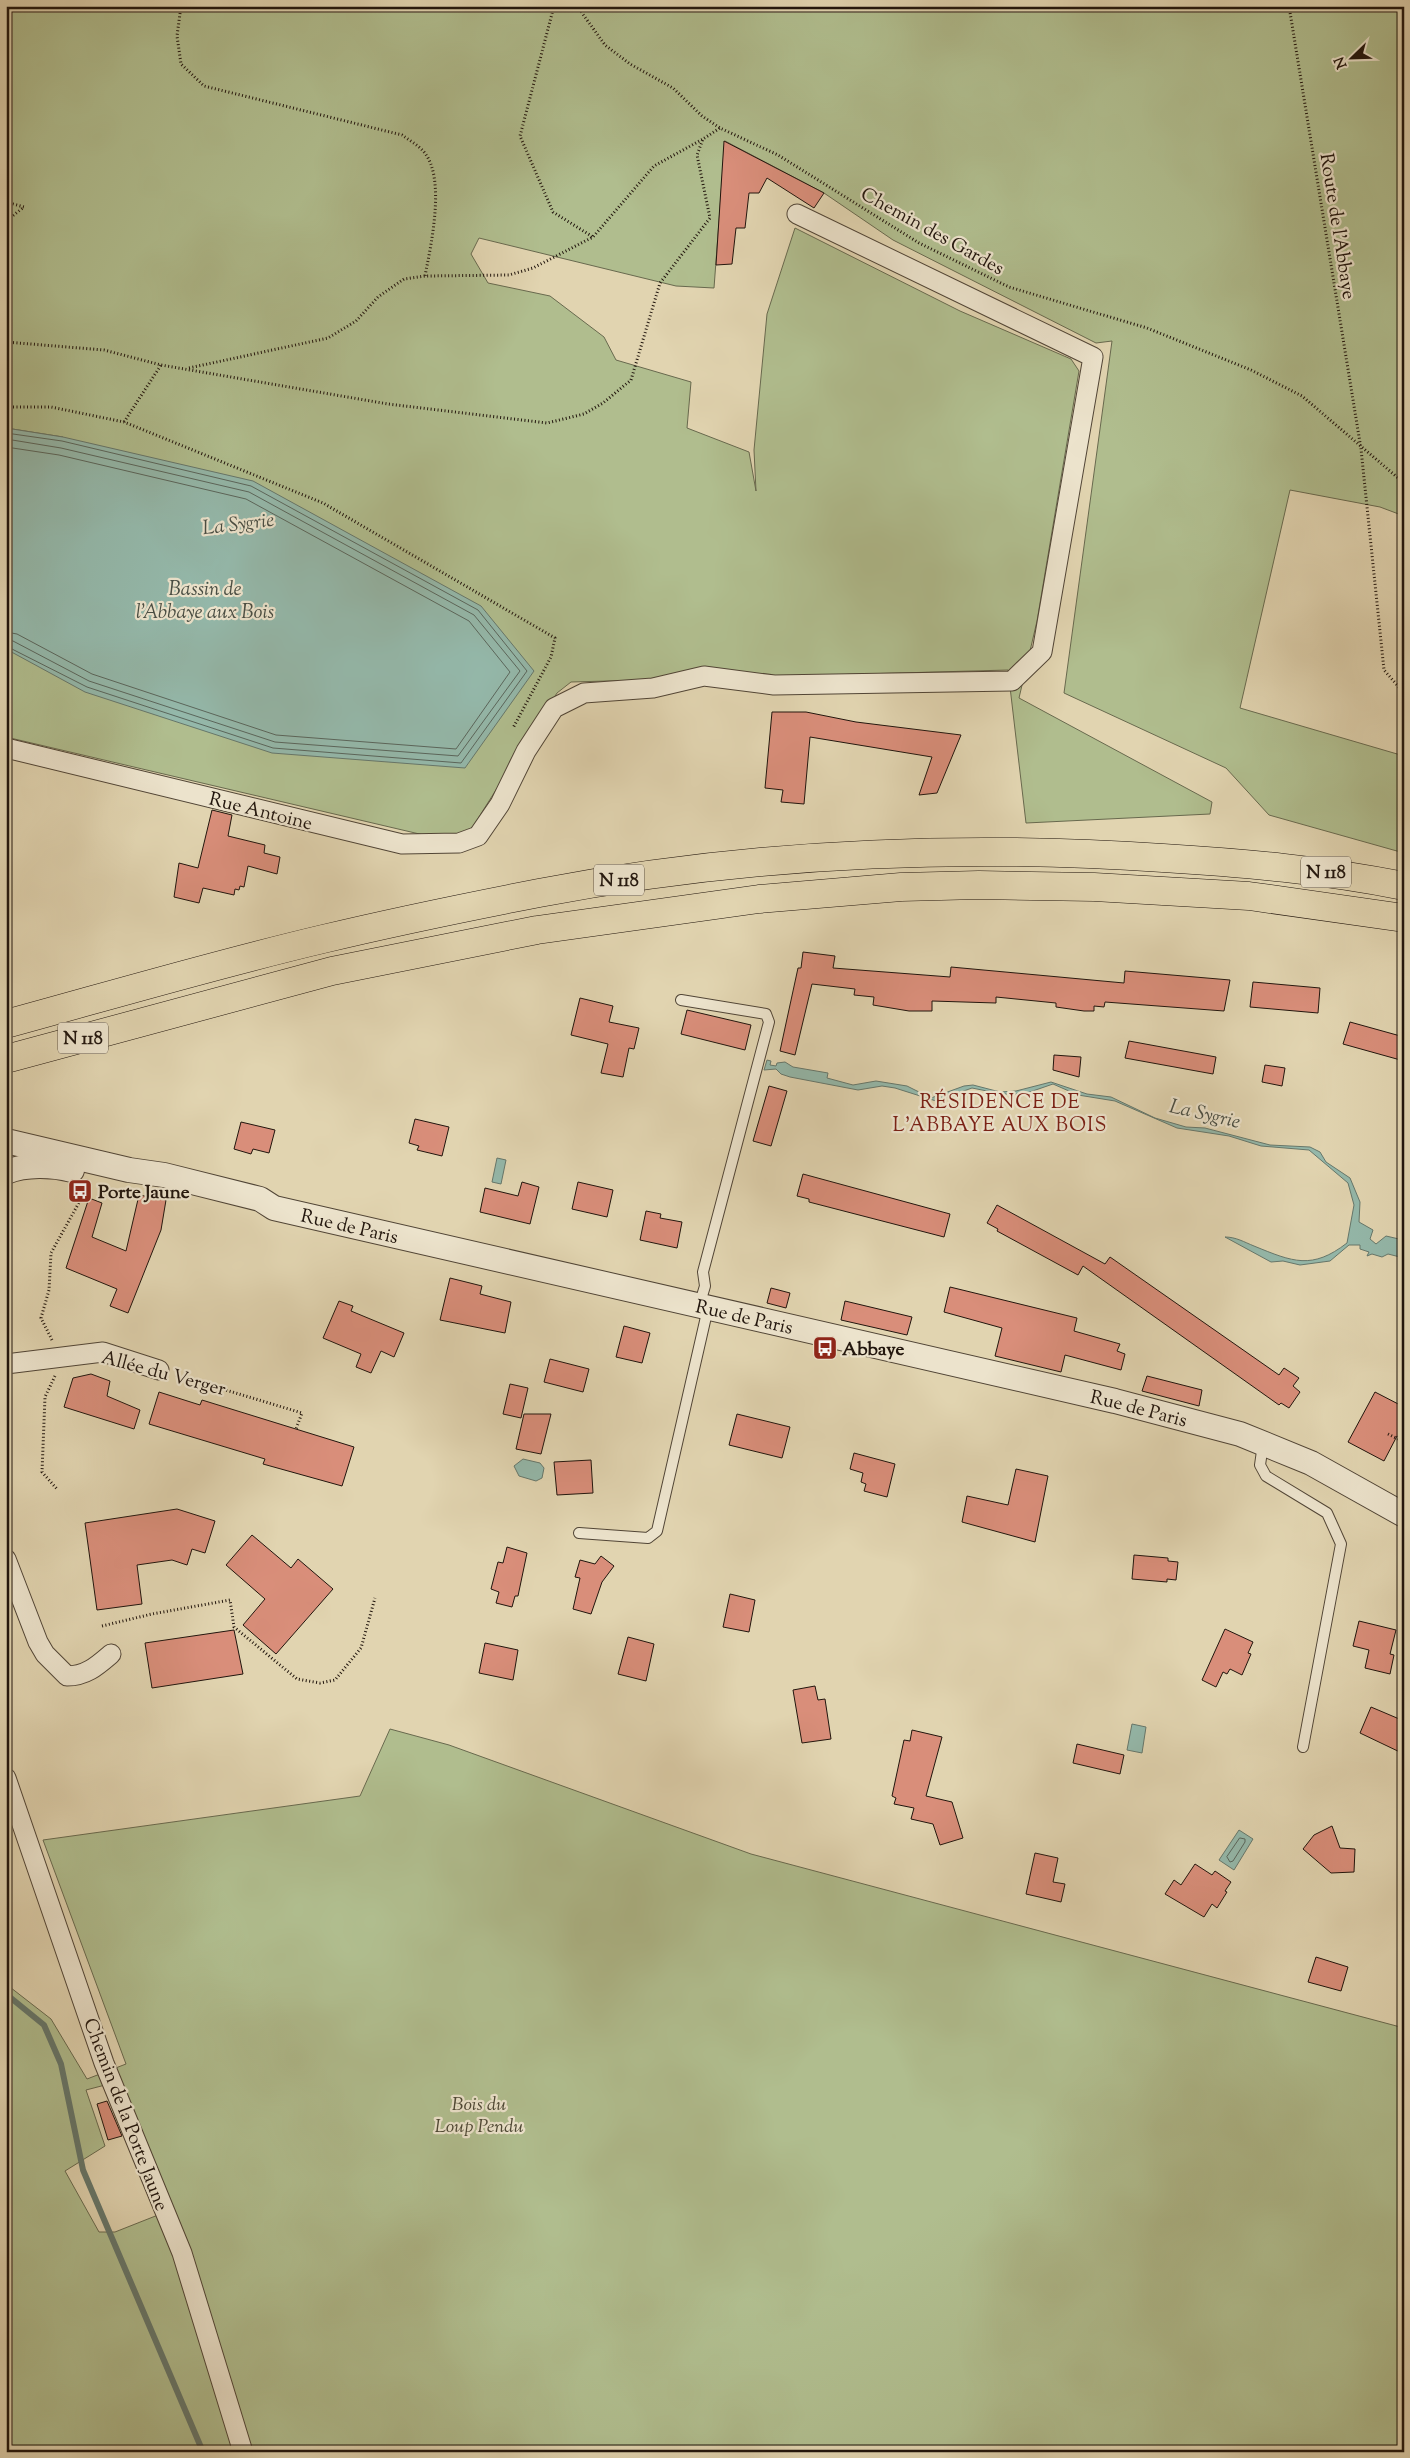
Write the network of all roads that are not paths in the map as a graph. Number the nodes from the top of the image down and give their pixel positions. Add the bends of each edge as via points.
1 (797, 214) dead end
2 (6, 748) edge
3 (1404, 886) edge
4 (1404, 918) edge
5 (681, 1000) dead end
6 (6, 1024) edge
7 (8, 1071) edge
8 (6, 1141) edge
9 (6, 1172) edge
10 (127, 1176) junction
11 (274, 1208) junction
12 (704, 1307) junction
13 (6, 1364) edge
14 (159, 1370) road end
15 (1264, 1444) junction
16 (1404, 1515) edge
17 (579, 1533) dead end
18 (6, 1558) edge
19 (111, 1654) dead end
20 (1303, 1747) dead end
21 (6, 1778) edge
22 (243, 2452) edge

1 - 2 street, Rue Antoine via 1093,357 1042,652 1012,681 774,685 704,676 653,688 584,692 554,708 526,751 500,804 478,836 459,843 402,844
3 - 6 highway, N 118 via 1285,867 1100,853 875,854 764,862 650,875 541,893 334,937
4 - 7 highway, N 118 via 1289,900 1094,887 901,887 759,899 537,930 332,972 160,1017
5 - 12 lane via 766,1014 769,1022 703,1272
8 - 10 street, Rue de Paris
9 - 10 street, Rue de Paris via 35,1166
10 - 11 street, Rue de Paris via 211,1203 257,1211
10 - 11 street, Rue de Paris via 164,1175 214,1193 260,1199
11 - 12 street, Rue de Paris
12 - 15 street, Rue de Paris via 1115,1401 1240,1434
12 - 17 lane via 657,1531 648,1538
13 - 14 street, Allée du Verger via 103,1352
15 - 16 street, Rue de Paris via 1311,1463
15 - 20 lane via 1260,1465 1266,1476 1327,1513 1341,1544
18 - 19 street via 38,1642 53,1664 67,1676 79,1676
21 - 22 street, Chemin de la Porte Jaune via 104,2063 182,2253

